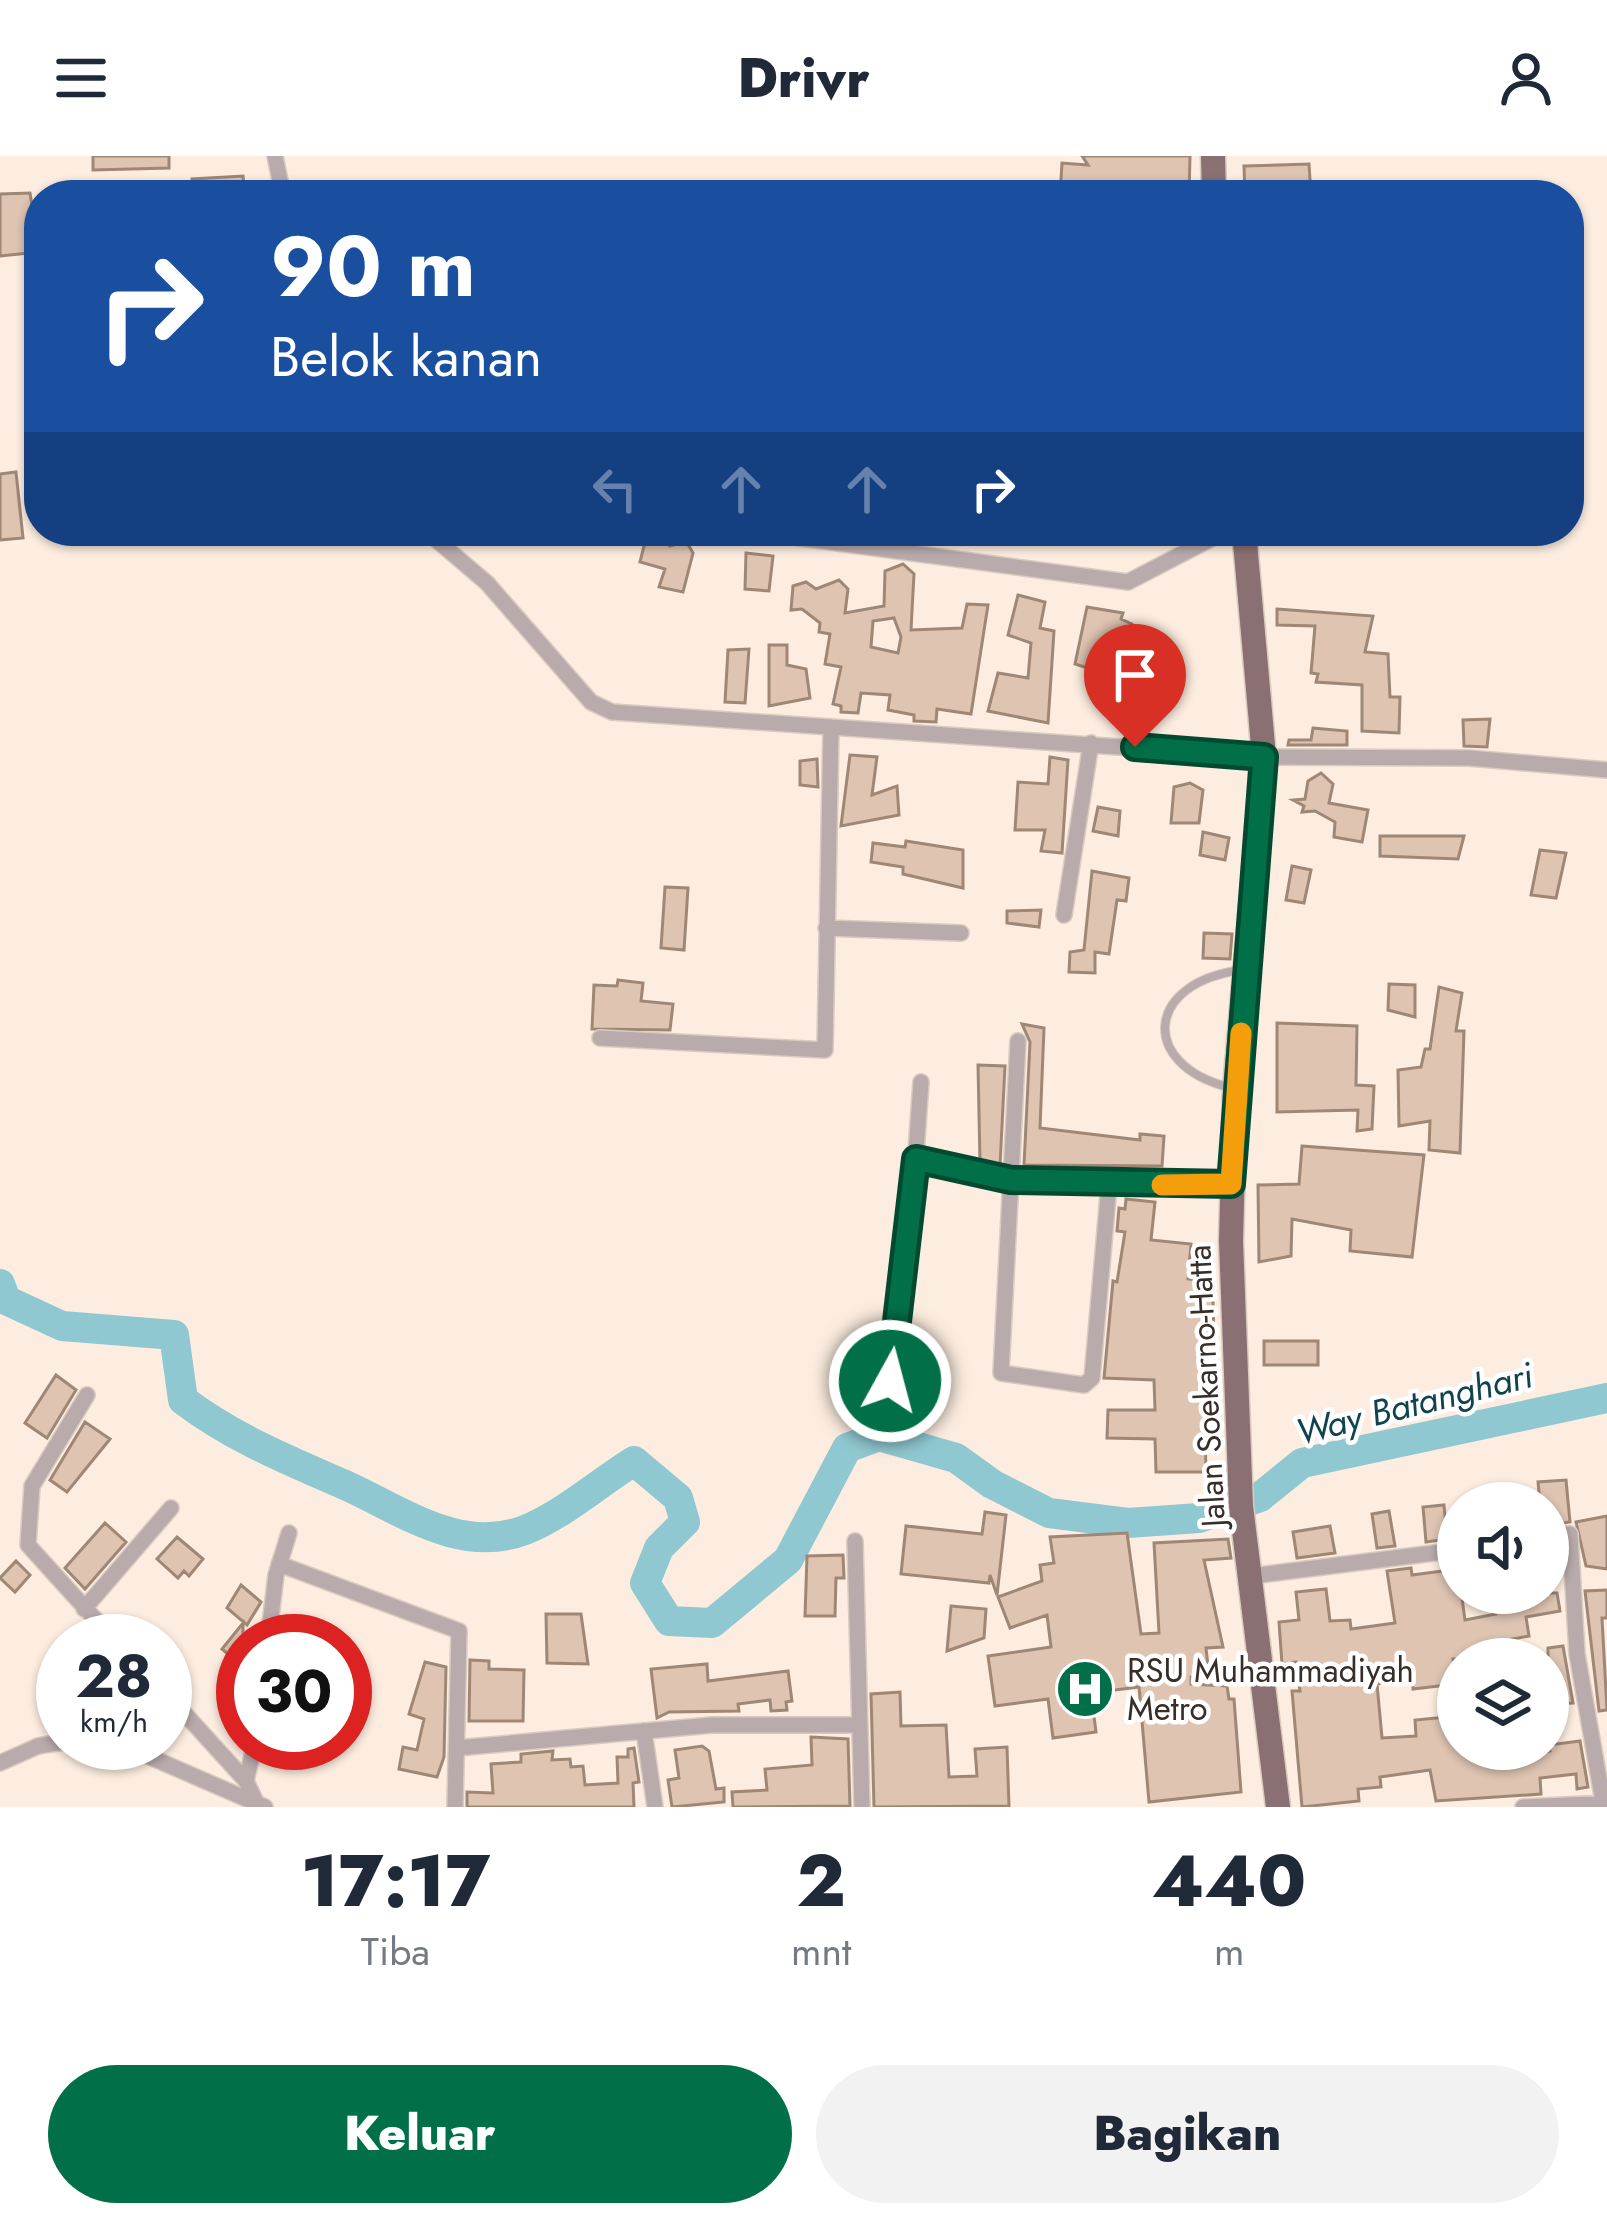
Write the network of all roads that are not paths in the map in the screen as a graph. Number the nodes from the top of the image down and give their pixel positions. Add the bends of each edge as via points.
1 (444, 546) edge
2 (860, 546) edge
3 (1197, 546) edge
4 (1245, 546) edge
5 (831, 727) junction
6 (1091, 743) junction
7 (1264, 757) junction
8 (1607, 770) edge
9 (1064, 915) dead end
10 (826, 928) junction
11 (961, 933) dead end
12 (1247, 970) junction
13 (600, 1038) dead end
14 (1018, 1041) dead end
15 (921, 1082) dead end
16 (1235, 1088) junction
17 (916, 1159) junction
18 (1011, 1180) junction
19 (1231, 1184) junction
20 (1109, 1185) junction
21 (890, 1381) dead end
22 (87, 1395) dead end
23 (171, 1508) dead end
24 (289, 1532) dead end
25 (1569, 1534) edge
26 (855, 1540) dead end
27 (1437, 1553) edge
28 (279, 1564) junction
29 (1251, 1576) junction
30 (84, 1609) junction
31 (89, 1614) edge
32 (272, 1614) edge
33 (192, 1721) edge
34 (857, 1725) junction
35 (644, 1731) junction
36 (36, 1747) edge
37 (457, 1748) junction
38 (0, 1763) edge
39 (180, 1770) edge
40 (248, 1770) edge
41 (246, 1780) junction
42 (1605, 1804) edge
43 (261, 1805) edge
44 (455, 1807) edge
45 (655, 1807) edge
46 (862, 1807) edge
47 (1278, 1807) edge
48 (1523, 1807) edge

1 - 5 street via 599,707
2 - 3 street via 1128,582
4 - 7 main road, Jalan Soekarno-Hatta
5 - 6 street
5 - 10 street
6 - 7 street
6 - 9 street
7 - 8 street via 1469,758
7 - 12 main road, Jalan Soekarno-Hatta
10 - 11 street
10 - 13 street via 821,1054
12 - 16 main road, Jalan Soekarno-Hatta
12 - 16 lane via 1191,983 1168,1010 1167,1041 1182,1065
14 - 18 street
15 - 17 street
16 - 19 main road, Jalan Soekarno-Hatta
17 - 18 street
17 - 21 street
18 - 20 street
18 - 20 street via 999,1371 1084,1385 1092,1378
19 - 20 street
19 - 29 main road, Jalan Soekarno-Hatta via 1237,1450
22 - 30 street via 32,1486 28,1545
23 - 30 street
24 - 28 street
25 - 42 street via 1577,1654
26 - 34 street
27 - 29 street
28 - 32 street
28 - 37 street via 459,1631
29 - 47 main road, Jalan Soekarno-Hatta
30 - 31 street
33 - 41 street
34 - 35 street
34 - 46 street
35 - 37 street
35 - 45 street
36 - 38 street
37 - 44 street
39 - 43 street
40 - 41 street
41 - 43 street
42 - 48 street

